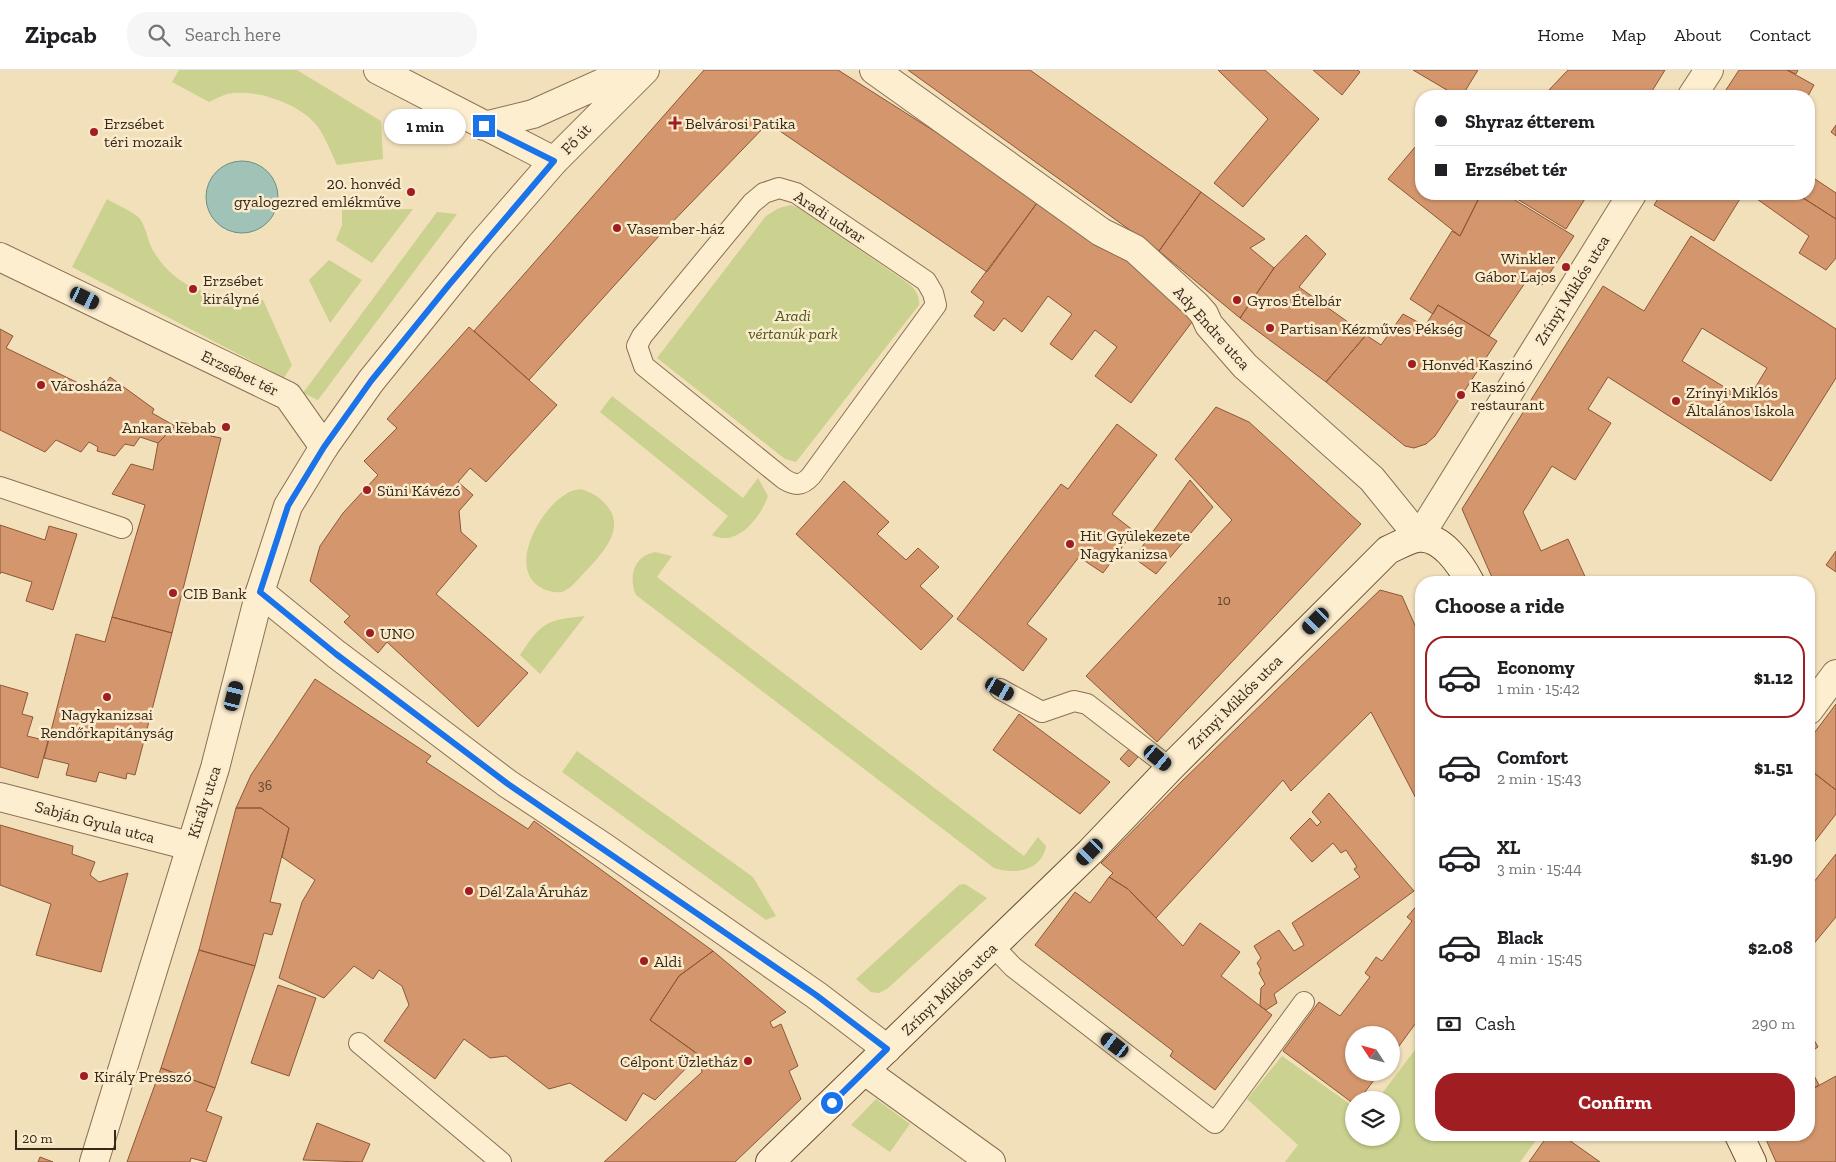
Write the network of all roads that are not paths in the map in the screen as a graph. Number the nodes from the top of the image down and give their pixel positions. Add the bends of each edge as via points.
1 (378, 70) edge
2 (631, 70) edge
3 (645, 70) edge
4 (874, 70) edge
5 (1708, 70) edge
6 (1696, 90) edge
7 (484, 126) junction
8 (554, 161) junction
9 (1628, 200) edge
10 (0, 257) edge
11 (324, 447) junction
12 (784, 479) joint
13 (0, 487) edge
14 (122, 528) dead end
15 (1419, 537) junction
16 (1467, 576) edge
17 (260, 592) junction
18 (1836, 674) edge
19 (1000, 689) dead end
20 (1815, 702) edge
21 (1170, 768) junction
22 (0, 797) edge
23 (190, 846) junction
24 (993, 946) junction
25 (1304, 1002) dead end
26 (359, 1043) dead end
27 (887, 1049) junction
28 (865, 1071) junction
29 (1742, 1141) edge
30 (94, 1162) edge
31 (501, 1162) edge
32 (770, 1162) edge
33 (990, 1162) edge
34 (1752, 1162) edge

1 - 7 street
2 - 7 street via 533,114
3 - 8 street, Fő út
4 - 15 street, Ady Endre utca via 1101,232 1135,249 1200,309 1209,325 1245,366 1372,479
5 - 6 street
7 - 8 street
8 - 11 street, Fő út via 371,381
9 - 15 street, Zrínyi Miklós utca
10 - 11 street, Erzsébet tér via 288,396
11 - 17 street, Király utca via 288,506
12 - 12 lane, Aradi udvar via 797,485 811,476 936,305 926,281 796,193 779,188 764,193 752,203 637,346 644,366
13 - 14 lane
15 - 16 street via 1441,544 1461,564
15 - 21 street, Zrínyi Miklós utca via 1388,550 1376,561
17 - 23 street, Király utca via 215,768
17 - 27 street via 508,784 816,995
18 - 20 street
19 - 21 lane via 1042,712 1074,702 1087,704
21 - 24 street, Zrínyi Miklós utca via 1090,852
22 - 23 street, Sabján Gyula utca
23 - 30 street, Király utca
24 - 25 lane via 1014,967 1215,1123
24 - 27 street, Zrínyi Miklós utca
26 - 31 lane
27 - 28 street, Zrínyi Miklós utca
28 - 32 street, Zrínyi Miklós utca
28 - 33 street
29 - 34 street

